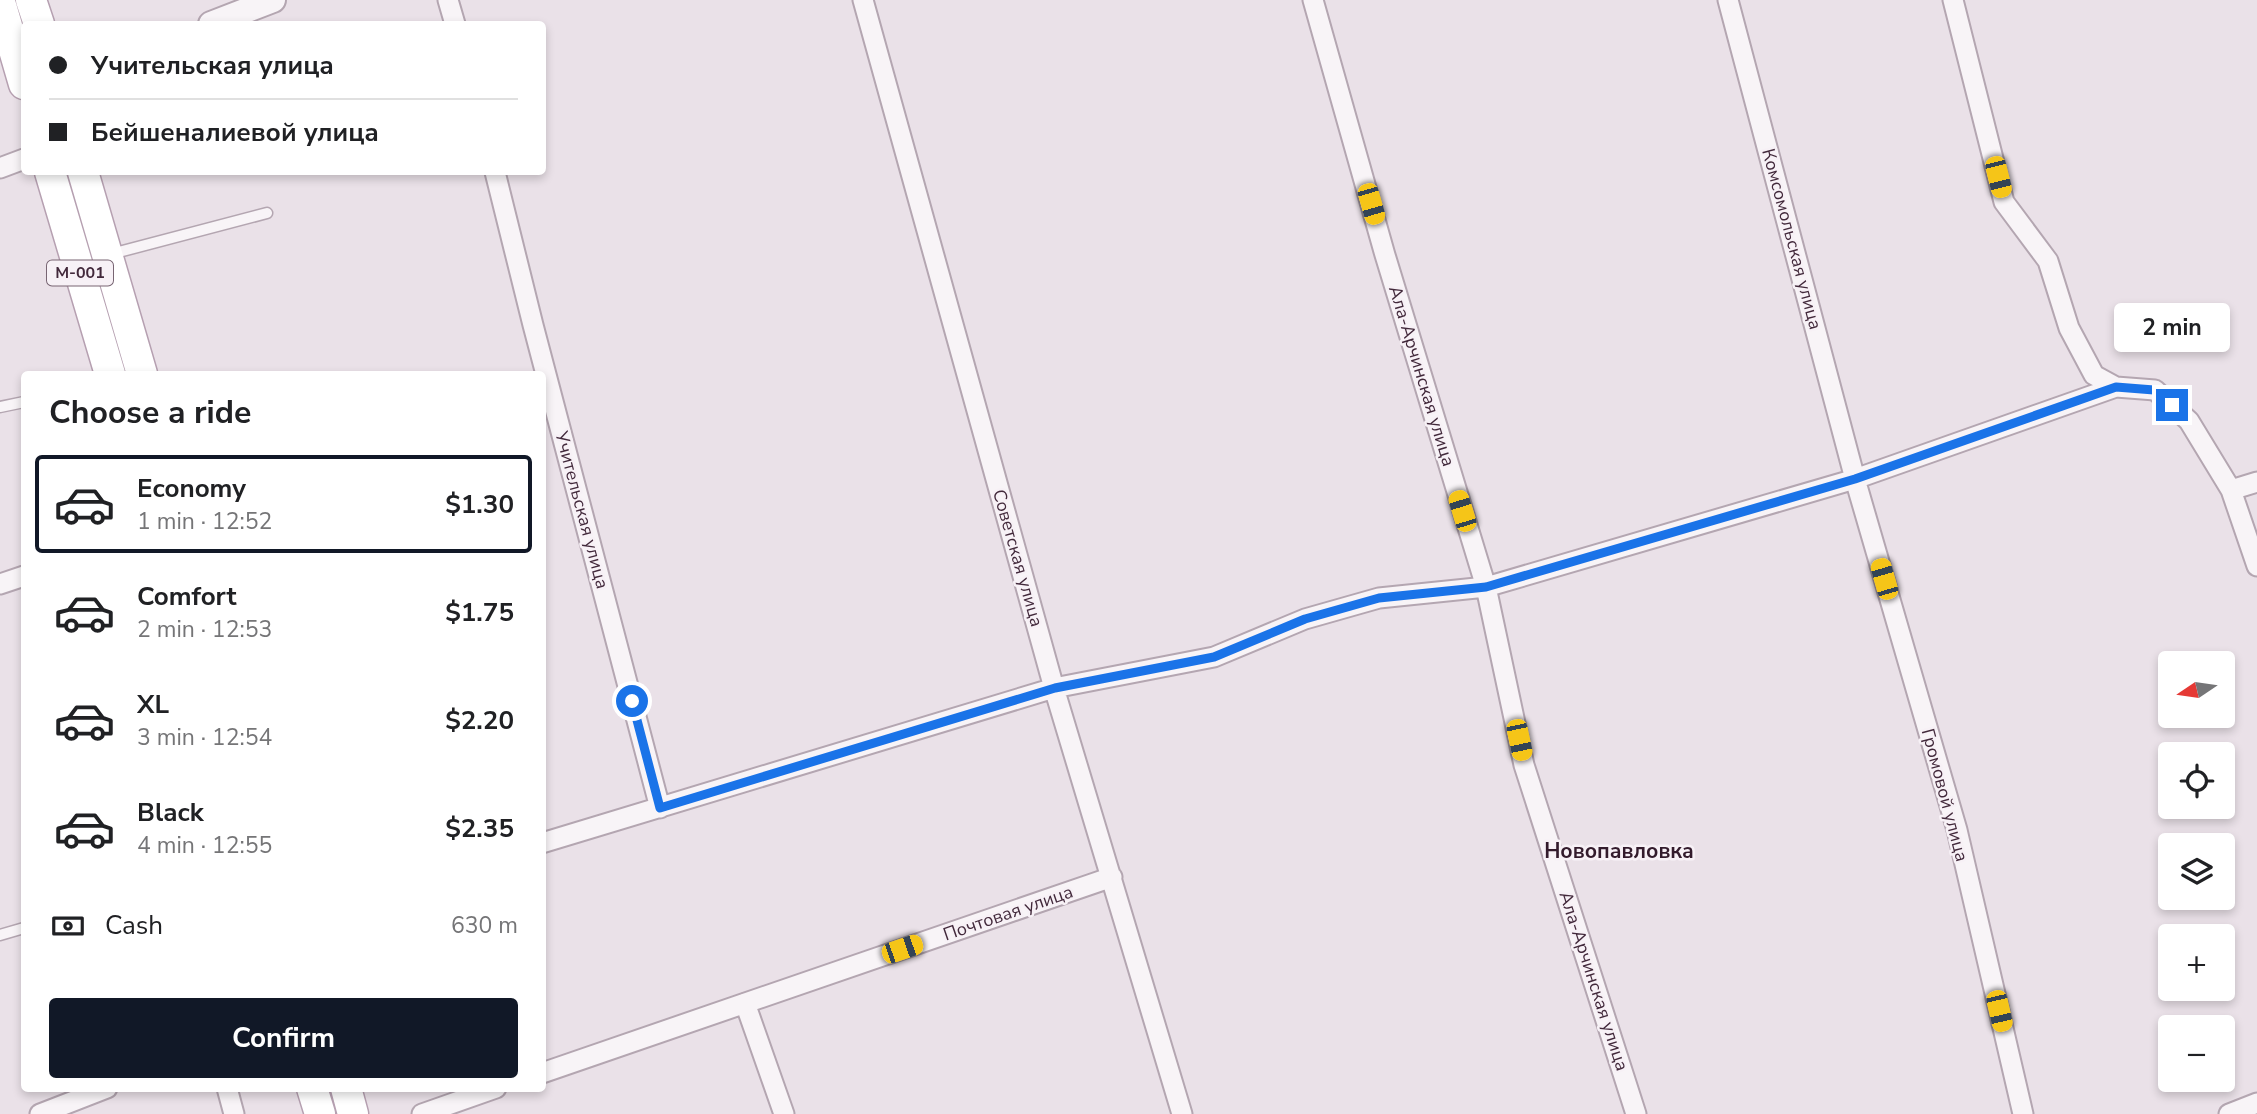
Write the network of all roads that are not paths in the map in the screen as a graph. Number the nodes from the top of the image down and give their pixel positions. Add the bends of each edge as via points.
1 (32, 0) edge
2 (273, 0) edge
3 (448, 0) edge
4 (863, 0) edge
5 (1313, 0) edge
6 (1728, 0) edge
7 (1953, 0) edge
8 (0, 2) edge
9 (38, 21) edge
10 (219, 21) edge
11 (453, 21) edge
12 (21, 74) edge
13 (21, 160) edge
14 (0, 169) edge
15 (51, 175) edge
16 (84, 175) edge
17 (496, 175) edge
18 (267, 214) dead end
19 (107, 255) junction
20 (109, 371) edge
21 (141, 371) edge
22 (545, 371) edge
23 (546, 374) edge
24 (2116, 387) junction
25 (21, 403) edge
26 (0, 407) edge
27 (1855, 479) junction
28 (2257, 482) edge
29 (2231, 490) junction
30 (2257, 566) edge
31 (21, 577) edge
32 (0, 584) edge
33 (1486, 587) junction
34 (1055, 688) junction
35 (660, 808) junction
36 (546, 842) edge
37 (1112, 877) junction
38 (21, 929) edge
39 (0, 935) edge
40 (745, 1003) junction
41 (546, 1072) edge
42 (97, 1092) edge
43 (228, 1092) edge
44 (313, 1092) edge
45 (347, 1092) edge
46 (485, 1092) edge
47 (2257, 1103) edge
48 (40, 1114) edge
49 (234, 1114) edge
50 (320, 1114) edge
51 (353, 1114) edge
52 (422, 1114) edge
53 (784, 1114) edge
54 (1182, 1114) edge
55 (1636, 1114) edge
56 (2023, 1114) edge
57 (2229, 1114) edge

1 - 9 main road
2 - 10 street
3 - 11 street
4 - 34 street, Советская улица
5 - 33 street, Ала-Арчинская улица
6 - 27 street, Комсомольская улица
7 - 24 street via 2004,202 2048,261 2069,328 2094,375
8 - 12 main road
13 - 14 street
15 - 20 main road, M-001
16 - 19 main road, M-001
17 - 22 street, Учительская улица
18 - 19 lane
19 - 21 main road, M-001
23 - 35 street, Учительская улица
24 - 27 street
24 - 29 street via 2154,390 2189,421
25 - 26 lane
27 - 33 street
27 - 56 street, Громовой улица via 1957,830
28 - 29 street
29 - 30 street
31 - 32 street
33 - 34 street via 1379,598 1305,619 1214,657
33 - 55 street, Ала-Арчинская улица via 1524,765
34 - 35 street
34 - 37 street, Советская улица
35 - 36 street
37 - 40 street, Почтовая улица
37 - 54 street, Советская улица
38 - 39 lane
40 - 41 street, Почтовая улица
40 - 53 street
42 - 48 street
43 - 49 street
44 - 50 main road
45 - 51 main road
46 - 52 street
47 - 57 street

